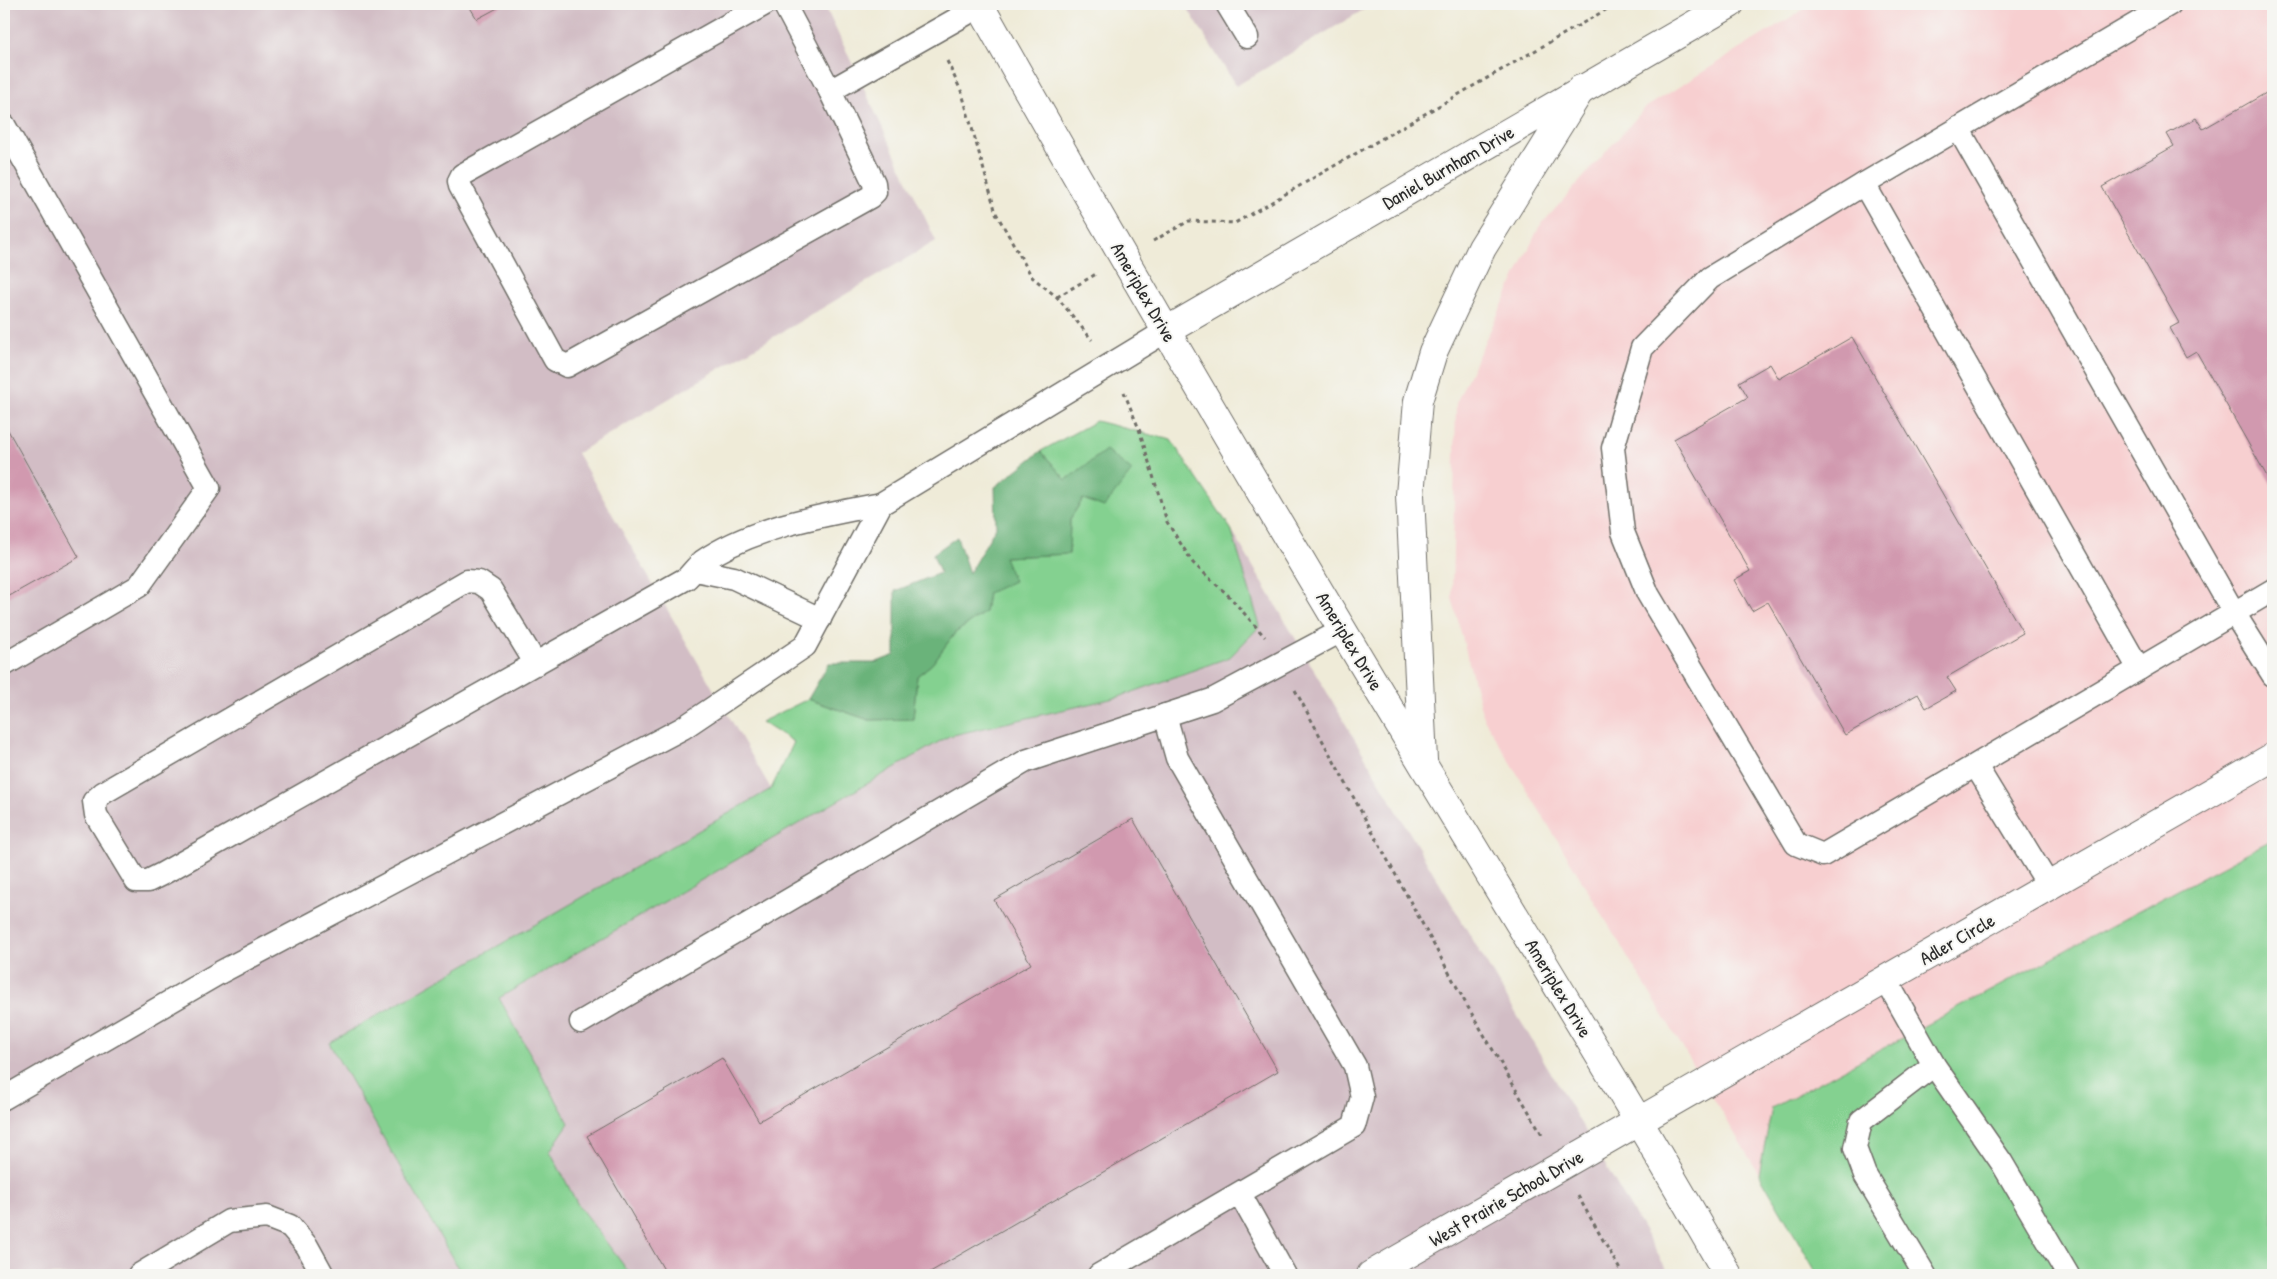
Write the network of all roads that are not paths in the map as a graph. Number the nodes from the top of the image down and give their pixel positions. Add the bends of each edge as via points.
1 (765, 4) edge
2 (784, 4) edge
3 (1227, 4) edge
4 (1730, 4) edge
5 (2170, 4) edge
6 (979, 5) edge
7 (1247, 37) dead end
8 (1581, 89) junction
9 (830, 90) junction
10 (4, 125) edge
11 (1958, 128) junction
12 (1864, 184) junction
13 (1166, 331) junction
14 (881, 504) junction
15 (695, 570) junction
16 (2273, 590) edge
17 (2234, 613) junction
18 (820, 618) junction
19 (1343, 630) junction
20 (536, 664) junction
21 (4, 665) edge
22 (2139, 670) junction
23 (2273, 675) edge
24 (1165, 715) junction
25 (2273, 757) edge
26 (1423, 764) junction
27 (1976, 766) junction
28 (2049, 886) junction
29 (1886, 980) junction
30 (581, 1022) dead end
31 (1934, 1065) junction
32 (4, 1098) edge
33 (1640, 1121) junction
34 (1240, 1194) junction
35 (139, 1275) edge
36 (323, 1275) edge
37 (1099, 1275) edge
38 (1285, 1275) edge
39 (1371, 1275) edge
40 (1728, 1275) edge
41 (1926, 1275) edge
42 (2068, 1275) edge

1 - 9 lane via 462,175 460,186 555,360 567,366 870,197 875,192 874,183
2 - 9 lane
3 - 7 lane
4 - 8 street, Daniel Burnham Drive
5 - 11 lane
6 - 9 lane
6 - 13 street, Ameriplex Drive
8 - 13 street, Daniel Burnham Drive
8 - 26 street via 1482,248 1433,352 1418,401 1410,495
10 - 21 lane via 209,488 139,586
11 - 12 lane
11 - 17 lane
12 - 22 lane
12 - 27 lane via 1710,278 1642,348 1613,448 1623,532 1648,594 1796,844 1823,855
13 - 14 lane
13 - 19 street, Ameriplex Drive
14 - 15 lane via 749,536 702,562
14 - 18 lane
15 - 18 lane via 734,578
15 - 20 lane via 687,578
16 - 17 lane
17 - 22 lane
17 - 23 lane
18 - 32 lane via 805,646 683,728 221,972
19 - 24 lane via 1212,700
19 - 26 street, Ameriplex Drive
20 - 20 lane via 148,881 136,881 96,815 94,801 103,793 466,581 479,582 491,590
22 - 27 lane
24 - 30 lane via 1026,761
24 - 34 lane via 1177,758 1355,1066 1362,1097 1354,1126
25 - 28 street, Adler Circle
26 - 33 street, Ameriplex Drive
27 - 28 lane
28 - 29 street, Adler Circle
29 - 31 lane
29 - 33 street, Adler Circle
31 - 41 lane via 1862,1121 1855,1148 1865,1175
31 - 42 lane via 2002,1163
33 - 39 street, West Prairie School Drive
33 - 40 street, Ameriplex Drive
34 - 37 lane
34 - 38 lane
35 - 36 lane via 229,1221 267,1217 290,1226 307,1246

